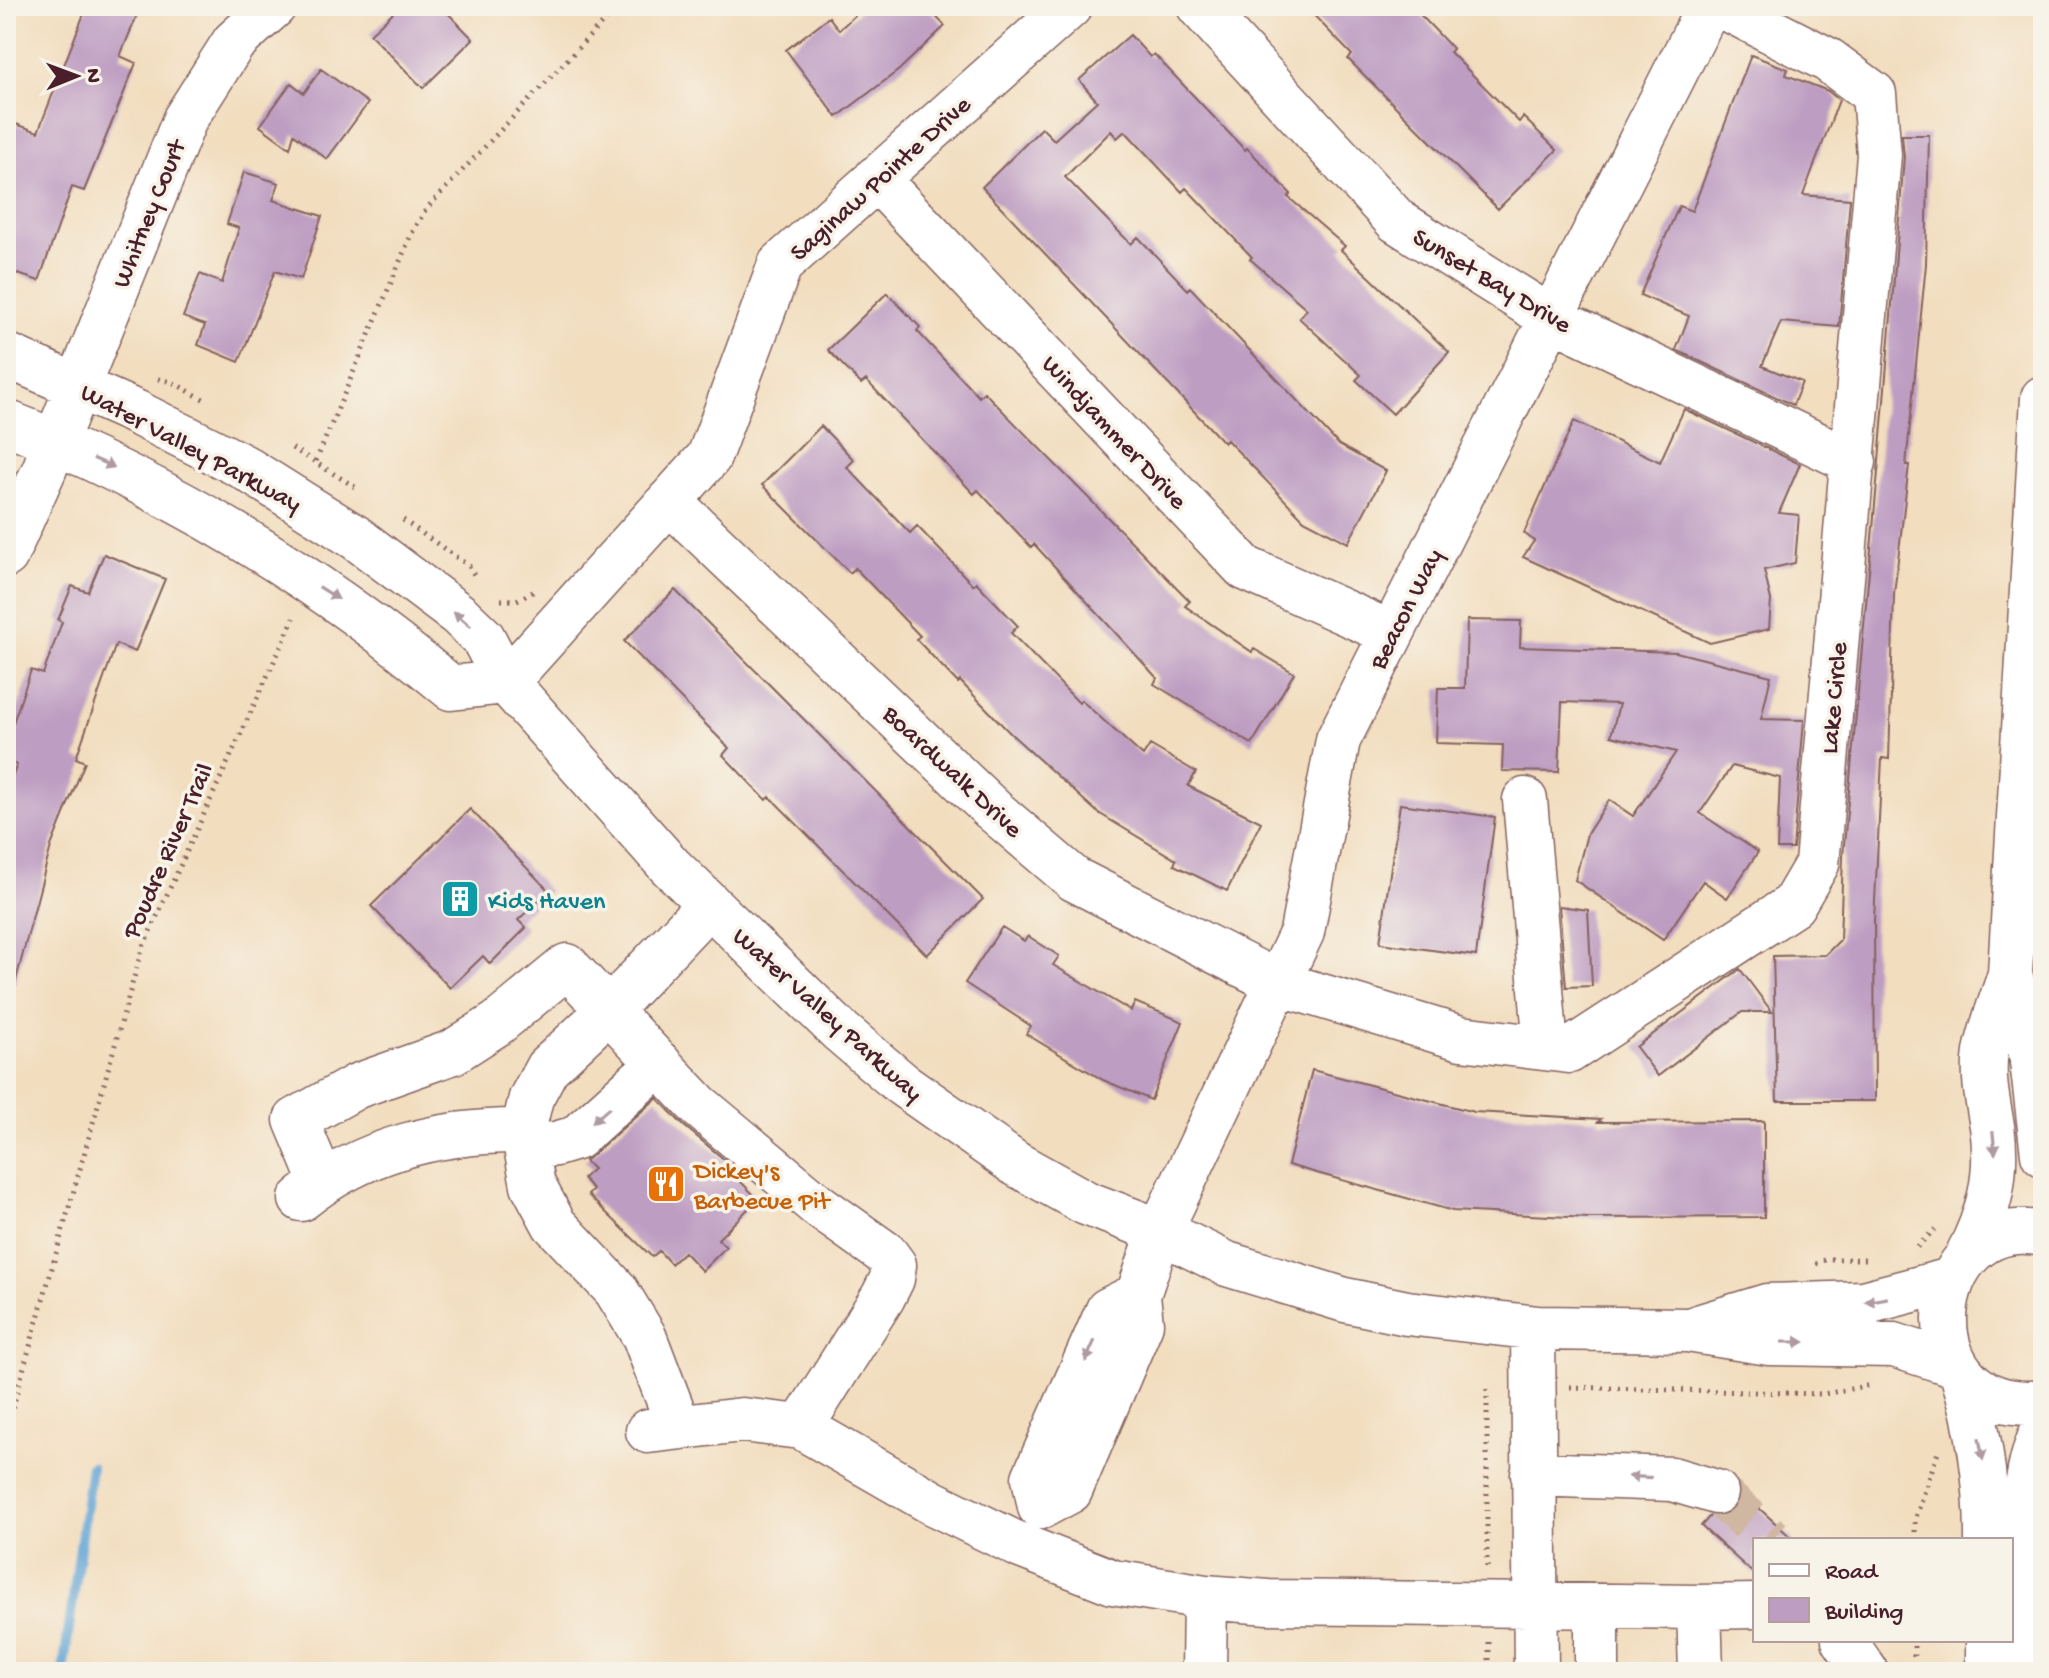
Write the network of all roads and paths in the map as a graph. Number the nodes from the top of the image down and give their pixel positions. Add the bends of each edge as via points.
1 (274, 6) edge
2 (618, 6) edge
3 (1070, 6) edge
4 (1199, 6) edge
5 (1709, 6) edge
6 (1722, 6) edge
7 (876, 178) junction
8 (1551, 318) junction
9 (6, 355) edge
10 (151, 379) dead end
11 (79, 386) junction
12 (2043, 398) edge
13 (211, 403) dead end
14 (6, 422) edge
15 (56, 442) junction
16 (290, 446) dead end
17 (316, 461) junction
18 (1854, 462) junction
19 (358, 489) dead end
20 (669, 501) junction
21 (395, 515) dead end
22 (6, 555) edge
23 (481, 586) dead end
24 (542, 588) dead end
25 (491, 593) dead end
26 (297, 611) dead end
27 (1391, 633) junction
28 (506, 682) junction
29 (1525, 800) dead end
30 (708, 905) junction
31 (2010, 974) junction
32 (1278, 983) junction
33 (610, 1009) junction
34 (1546, 1048) junction
35 (659, 1063) junction
36 (524, 1139) junction
37 (2043, 1154) edge
38 (1942, 1216) dead end
39 (1160, 1231) junction
40 (2043, 1234) edge
41 (1913, 1250) dead end
42 (1827, 1259) dead end
43 (1884, 1259) dead end
44 (1959, 1269) junction
45 (1533, 1328) junction
46 (1688, 1330) junction
47 (1959, 1369) junction
48 (1880, 1381) dead end
49 (1487, 1386) dead end
50 (1563, 1387) dead end
51 (2043, 1402) edge
52 (801, 1427) junction
53 (2043, 1430) edge
54 (6, 1431) edge
55 (1940, 1440) dead end
56 (1533, 1474) junction
57 (1716, 1492) tunnel mouth
58 (1915, 1538) edge
59 (1987, 1538) edge
60 (1021, 1546) junction
61 (1487, 1580) dead end
62 (1205, 1597) junction
63 (1535, 1604) junction
64 (1597, 1606) junction
65 (1753, 1606) edge
66 (1699, 1607) junction
67 (1489, 1640) dead end
68 (1845, 1642) edge
69 (1862, 1642) edge
70 (1914, 1642) edge
71 (1988, 1642) edge
72 (1489, 1669) dead end
73 (1204, 1672) edge
74 (1536, 1672) edge
75 (1597, 1672) edge
76 (1701, 1672) edge
77 (1867, 1672) edge
78 (1914, 1672) edge
79 (1988, 1672) edge
80 (2030, 1672) edge

1 - 11 street, Whitney Court via 234,42 185,119
2 - 17 path via 426,209
3 - 7 street, Saginaw Pointe Drive
4 - 8 street, Sunset Bay Drive via 1397,221
5 - 8 street, Beacon Way
6 - 18 street, Lake Circle via 1828,60 1874,94 1879,155
7 - 20 street, Saginaw Pointe Drive via 780,265 709,457
7 - 27 street, Windjammer Drive via 1245,568
8 - 18 street, Sunset Bay Drive
8 - 27 street, Beacon Way
9 - 11 street, Water Valley Parkway
10 - 13 path via 172,382
11 - 15 street, Whitney Court
28 -> 11 street, Water Valley Parkway via 483,638 355,537 242,466
12 - 31 street
14 - 15 street
15 - 22 street, Whitney Court
15 -> 28 street via 119,469 232,532 339,599 451,688
16 - 17 path
17 - 19 path
18 - 34 street, Lake Circle via 1817,864 1793,905 1569,1051
20 - 28 street, Saginaw Pointe Drive
20 - 32 street, Boardwalk Drive via 992,809 1074,879
21 - 23 path via 469,566
24 - 25 path via 517,600 501,600
26 - 54 path, Poudre River Trail via 142,949
27 - 32 street, Beacon Way via 1338,740 1302,932
28 - 30 street, Water Valley Parkway
29 - 34 street
30 - 33 street
30 - 39 street, Water Valley Parkway via 902,1084 1016,1164 1086,1203
31 - 37 street via 2031,1053
31 -> 44 street via 1986,1053 1994,1186 1983,1227
32 - 34 street, Lake Circle via 1461,1038
32 - 39 street, Beacon Way
33 - 35 street
33 - 36 street via 547,1068 531,1098
33 - 36 street via 567,966 453,1052 357,1086 296,1120 310,1191 356,1164 411,1143 474,1130
35 -> 36 street via 576,1138 556,1144
35 - 52 street via 699,1106 894,1265 883,1297
36 - 52 street via 533,1185 554,1224 616,1290 644,1336 663,1428 742,1420
38 - 41 path
39 - 45 street, Water Valley Parkway via 1227,1264 1345,1300
39 - 60 street, Beacon Way via 1138,1295 1108,1310 1034,1478 1040,1507
40 - 44 street, Water Valley Parkway via 2009,1234 1986,1243
42 - 43 path
44 -> 46 street, Water Valley Parkway via 1863,1303 1767,1306
44 - 47 street via 1943,1308 1944,1338
45 - 46 street, Water Valley Parkway
45 - 56 street
46 -> 47 street, Water Valley Parkway via 1769,1343 1894,1345
47 - 51 street, Water Valley Parkway via 1980,1390 2002,1400
47 -> 59 street via 1981,1448
48 - 50 path via 1824,1394
49 - 61 path
52 - 60 street via 933,1503
53 - 80 street via 2032,1454 2026,1497
55 - 58 path via 1915,1520
57 -> 56 street via 1672,1479
56 - 63 street
60 - 62 street via 1113,1582
62 - 63 street
62 - 73 street
63 - 64 street
63 - 74 street
64 - 66 street
64 - 75 street
65 - 66 street
66 - 76 street
67 - 72 path
68 - 77 street
69 - 77 street
70 - 78 path
71 - 79 street

